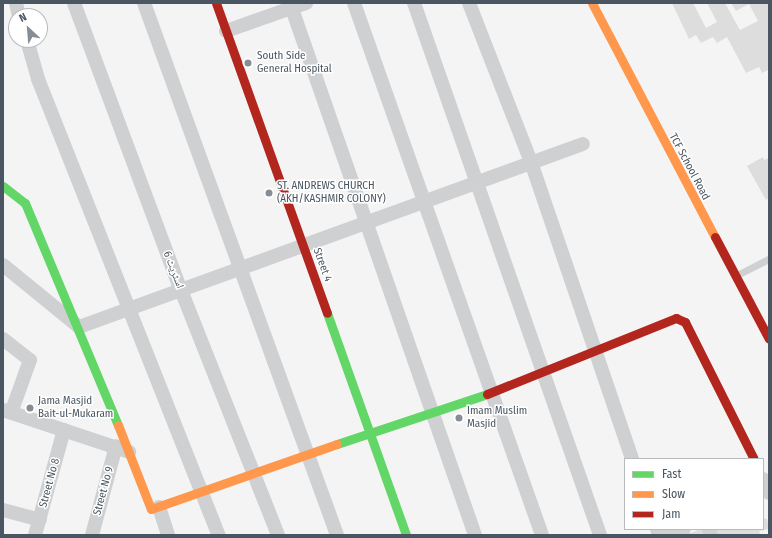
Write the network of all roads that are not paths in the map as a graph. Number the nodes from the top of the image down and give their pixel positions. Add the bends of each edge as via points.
1 (74, 3) edge
2 (144, 3) edge
3 (216, 3) edge
4 (306, 3) edge
5 (354, 3) edge
6 (414, 3) edge
7 (469, 3) edge
8 (592, 3) edge
9 (291, 5) edge
10 (226, 31) junction
11 (28, 48) edge
12 (583, 144) dead end
13 (532, 162) junction
14 (478, 181) junction
15 (3, 186) edge
16 (424, 201) junction
17 (369, 221) junction
18 (302, 245) junction
19 (769, 259) edge
20 (3, 266) edge
21 (240, 268) junction
22 (735, 276) junction
23 (181, 290) junction
24 (130, 308) junction
25 (79, 327) junction
26 (3, 339) edge
27 (769, 339) edge
28 (594, 352) junction
29 (545, 371) junction
30 (492, 392) junction
31 (433, 411) junction
32 (6, 415) edge
33 (64, 430) junction
34 (369, 432) junction
35 (122, 449) junction
36 (307, 453) junction
37 (632, 458) edge
38 (753, 458) edge
39 (255, 475) junction
40 (764, 482) edge
41 (203, 492) junction
42 (769, 494) edge
43 (159, 507) junction
44 (3, 510) edge
45 (40, 520) junction
46 (682, 530) edge
47 (35, 535) edge
48 (92, 535) edge
49 (168, 535) edge
50 (219, 535) edge
51 (278, 535) edge
52 (337, 535) edge
53 (406, 535) edge
54 (475, 535) edge
55 (542, 535) edge
56 (600, 535) edge
57 (669, 535) edge

1 - 23 street, اسٹریٹ 6
2 - 21 street
3 - 10 street, Street 4
4 - 9 street
5 - 16 street
6 - 14 street
7 - 13 street
8 - 22 street, TCF School Road
9 - 10 street
9 - 17 street
10 - 18 street, Street 4
11 - 24 street via 38,79
12 - 13 street
13 - 14 street
13 - 28 street
14 - 16 street
14 - 29 street
15 - 25 street via 25,203
16 - 17 street
16 - 30 street
17 - 18 street
17 - 31 street
18 - 21 street
18 - 34 street, Street 4
19 - 22 lane
20 - 25 street
21 - 23 street
21 - 36 street
22 - 27 street, TCF School Road
23 - 24 street
23 - 39 street, اسٹریٹ 6
24 - 25 street
24 - 41 street
25 - 35 street
26 - 32 street via 30,360
28 - 29 street
28 - 37 street
28 - 38 street via 670,320 682,319
29 - 30 street
29 - 56 street
30 - 31 street
30 - 55 street
31 - 34 street
31 - 54 street
32 - 33 street
33 - 35 street
33 - 45 street, Street No 8
34 - 36 street
34 - 53 street, Street 4
35 - 43 street via 151,509
35 - 48 street, Street No 9
36 - 39 street
36 - 52 street
39 - 41 street
39 - 51 street, اسٹریٹ 6
40 - 42 street
41 - 43 street
41 - 50 street
43 - 49 street
44 - 45 street
45 - 47 street, Street No 8
46 - 57 street

